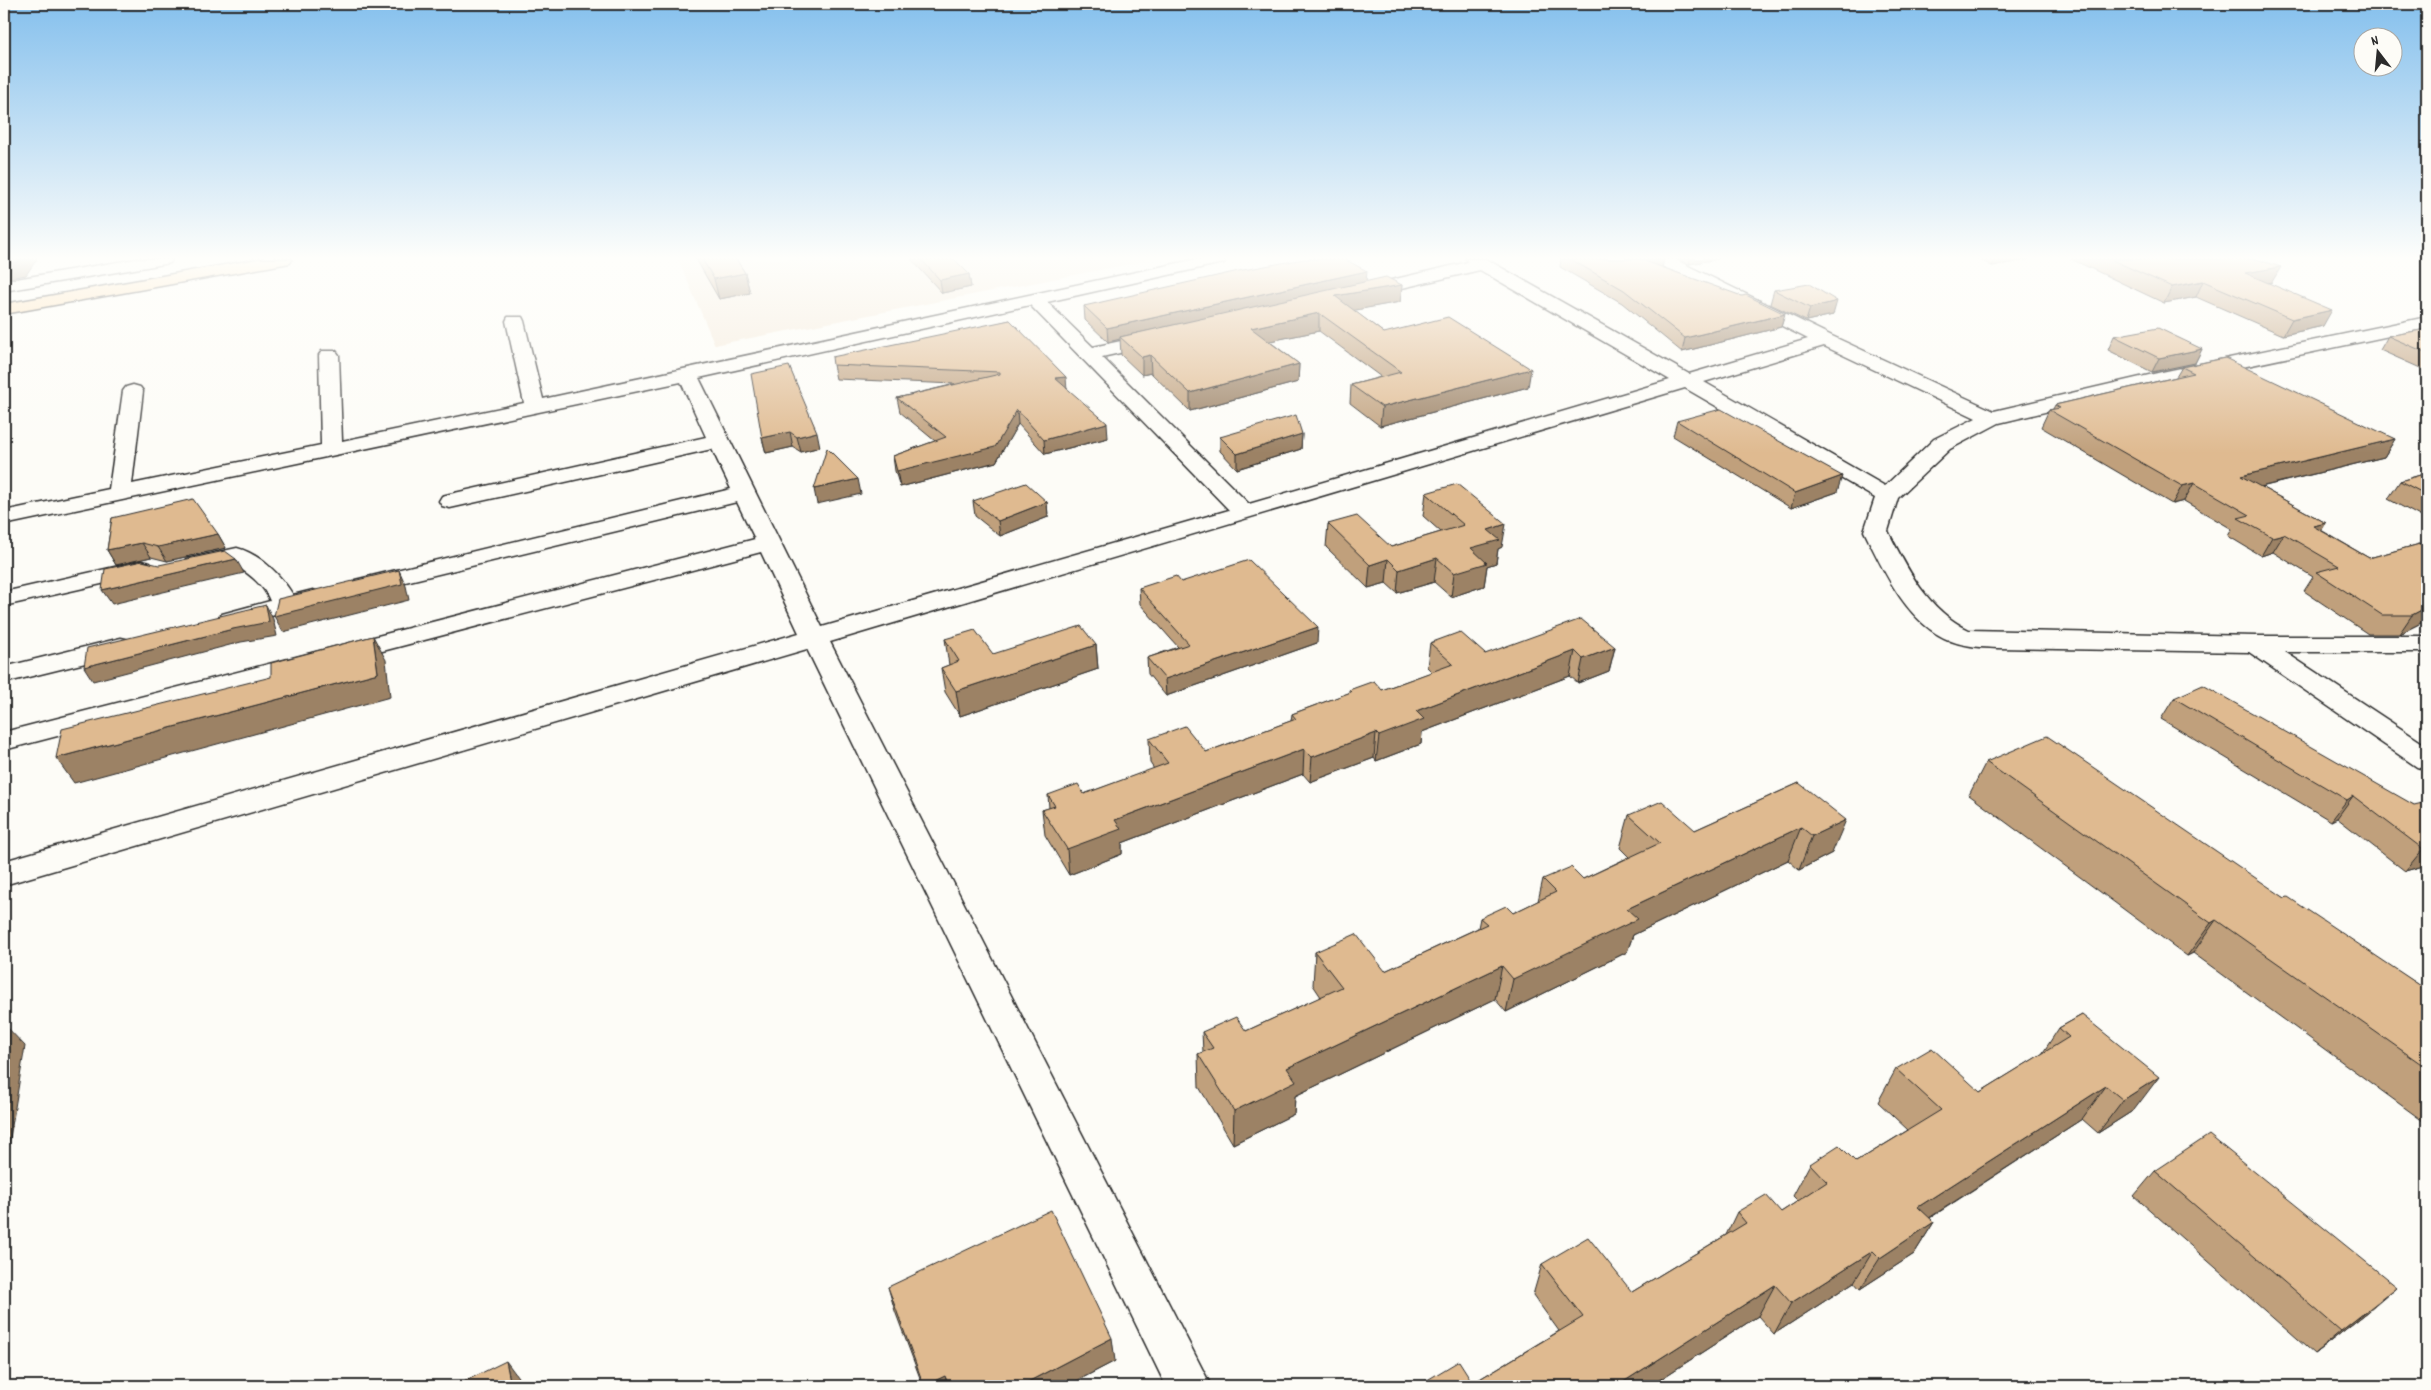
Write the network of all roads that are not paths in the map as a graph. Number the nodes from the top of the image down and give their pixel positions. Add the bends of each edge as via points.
1 (516, 324) edge
2 (917, 324) edge
3 (1059, 324) edge
4 (1586, 324) edge
5 (1793, 324) edge
6 (2418, 324) edge
7 (1175, 335) edge
8 (1825, 340) junction
9 (1089, 354) junction
10 (329, 355) dead end
11 (687, 375) junction
12 (1685, 381) junction
13 (133, 391) dead end
14 (536, 407) junction
15 (1992, 418) junction
16 (718, 441) junction
17 (332, 449) junction
18 (744, 493) junction
19 (120, 494) junction
20 (1887, 496) junction
21 (450, 501) dead end
22 (1245, 512) junction
23 (4, 518) edge
24 (768, 543) junction
25 (4, 599) edge
26 (284, 605) junction
27 (207, 624) edge
28 (814, 637) junction
29 (140, 641) edge
30 (2256, 644) junction
31 (2427, 644) edge
32 (4, 675) edge
33 (4, 741) edge
34 (2427, 760) edge
35 (4, 873) edge
36 (1189, 1386) edge

1 - 14 street
2 - 11 street
3 - 9 street
4 - 12 street
5 - 8 street
6 - 15 street
7 - 9 street
8 - 12 street
8 - 15 street
9 - 22 street
10 - 17 street
11 - 14 street
11 - 16 street
12 - 20 street
12 - 22 street
13 - 19 street
14 - 17 street
15 - 20 street via 1942,444
16 - 18 street
16 - 21 street
17 - 19 street
18 - 24 street
18 - 26 street
19 - 23 street
20 - 30 street via 1876,531 1897,575 1935,620 1960,636 1997,640
22 - 28 street
24 - 28 street
24 - 33 street
25 - 26 street via 151,566 171,569 237,554 266,574
26 - 27 street
28 - 35 street
28 - 36 street
29 - 32 street
30 - 31 street
30 - 34 street

